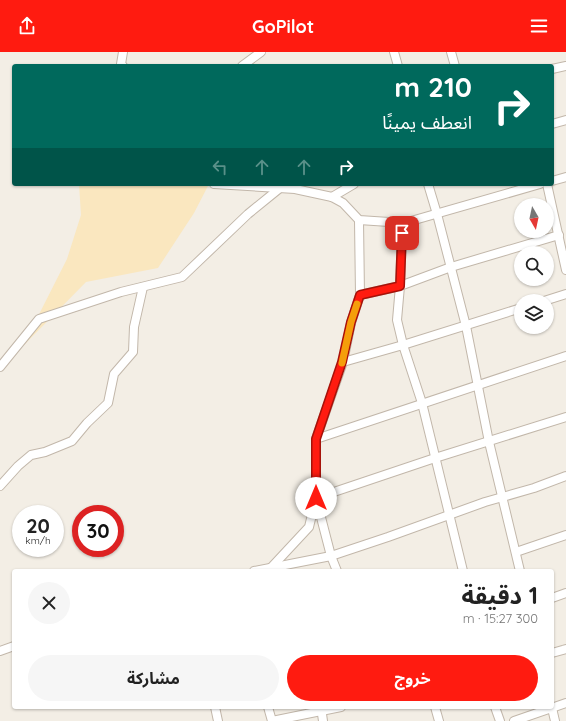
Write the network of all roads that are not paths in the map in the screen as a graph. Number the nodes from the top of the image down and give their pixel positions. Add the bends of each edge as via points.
1 (123, 52) edge
2 (261, 52) edge
3 (451, 52) edge
4 (396, 53) edge
5 (121, 64) edge
6 (245, 64) edge
7 (398, 64) edge
8 (454, 64) edge
9 (566, 66) edge
10 (554, 69) edge
11 (566, 120) edge
12 (554, 123) edge
13 (566, 177) edge
14 (554, 180) edge
15 (238, 186) edge
16 (351, 186) edge
17 (429, 186) edge
18 (533, 186) edge
19 (547, 186) edge
20 (280, 188) junction
21 (332, 197) junction
22 (437, 214) junction
23 (358, 220) junction
24 (404, 223) junction
25 (559, 235) junction
26 (451, 267) junction
27 (566, 270) edge
28 (400, 286) junction
29 (143, 287) junction
30 (566, 294) edge
31 (360, 295) junction
32 (554, 298) edge
33 (514, 310) edge
34 (466, 326) junction
35 (403, 345) junction
36 (566, 356) edge
37 (342, 362) junction
38 (0, 367) edge
39 (478, 385) junction
40 (422, 403) junction
41 (566, 417) edge
42 (316, 439) junction
43 (489, 442) junction
44 (435, 458) junction
45 (566, 476) edge
46 (0, 486) edge
47 (502, 497) junction
48 (316, 498) junction
49 (449, 515) junction
50 (566, 535) edge
51 (516, 552) junction
52 (332, 556) junction
53 (269, 569) edge
54 (336, 569) edge
55 (462, 569) edge
56 (520, 569) edge
57 (566, 593) edge
58 (554, 597) edge
59 (12, 647) edge
60 (566, 649) edge
61 (0, 651) edge
62 (554, 652) edge
63 (566, 703) edge
64 (554, 707) edge
65 (215, 709) edge
66 (269, 709) edge
67 (321, 709) edge
68 (436, 709) edge
69 (497, 709) edge
70 (549, 709) edge
71 (552, 709) edge
72 (218, 721) edge
73 (272, 721) edge
74 (323, 721) edge
75 (439, 721) edge
76 (500, 721) edge
77 (514, 721) edge
78 (555, 721) edge

1 - 5 street
2 - 6 street
3 - 8 street
4 - 7 street
9 - 10 street
11 - 12 street
13 - 14 street
15 - 20 street
16 - 21 street
17 - 22 street
18 - 22 street
19 - 25 street
20 - 21 street
20 - 29 street via 243,218 182,277
21 - 23 street via 343,203
22 - 24 street
22 - 26 street
23 - 24 street
23 - 31 street
24 - 28 street
25 - 26 street
25 - 27 street
26 - 28 street
26 - 34 street
28 - 31 street
28 - 35 street via 397,320
29 - 38 street via 39,319
29 - 46 street via 134,327 133,352 114,374 108,403 72,441 46,452 31,455
30 - 32 street
31 - 37 street
33 - 34 street
34 - 35 street
34 - 39 street
35 - 37 street
35 - 40 street
36 - 39 street
37 - 42 street
39 - 40 street
39 - 43 street
40 - 42 street
40 - 44 street
41 - 43 street
42 - 48 street
43 - 44 street
43 - 47 street
44 - 48 street
44 - 49 street
45 - 47 street
47 - 49 street
47 - 51 street
48 - 52 street
48 - 53 street via 309,527
49 - 52 street
49 - 55 street
50 - 51 street
51 - 56 street
52 - 53 street
52 - 54 street
57 - 58 street
59 - 61 street
60 - 62 street
63 - 64 street
65 - 72 street
66 - 73 street
67 - 73 street
67 - 74 street
68 - 75 street
69 - 76 street
70 - 77 street
71 - 78 street

